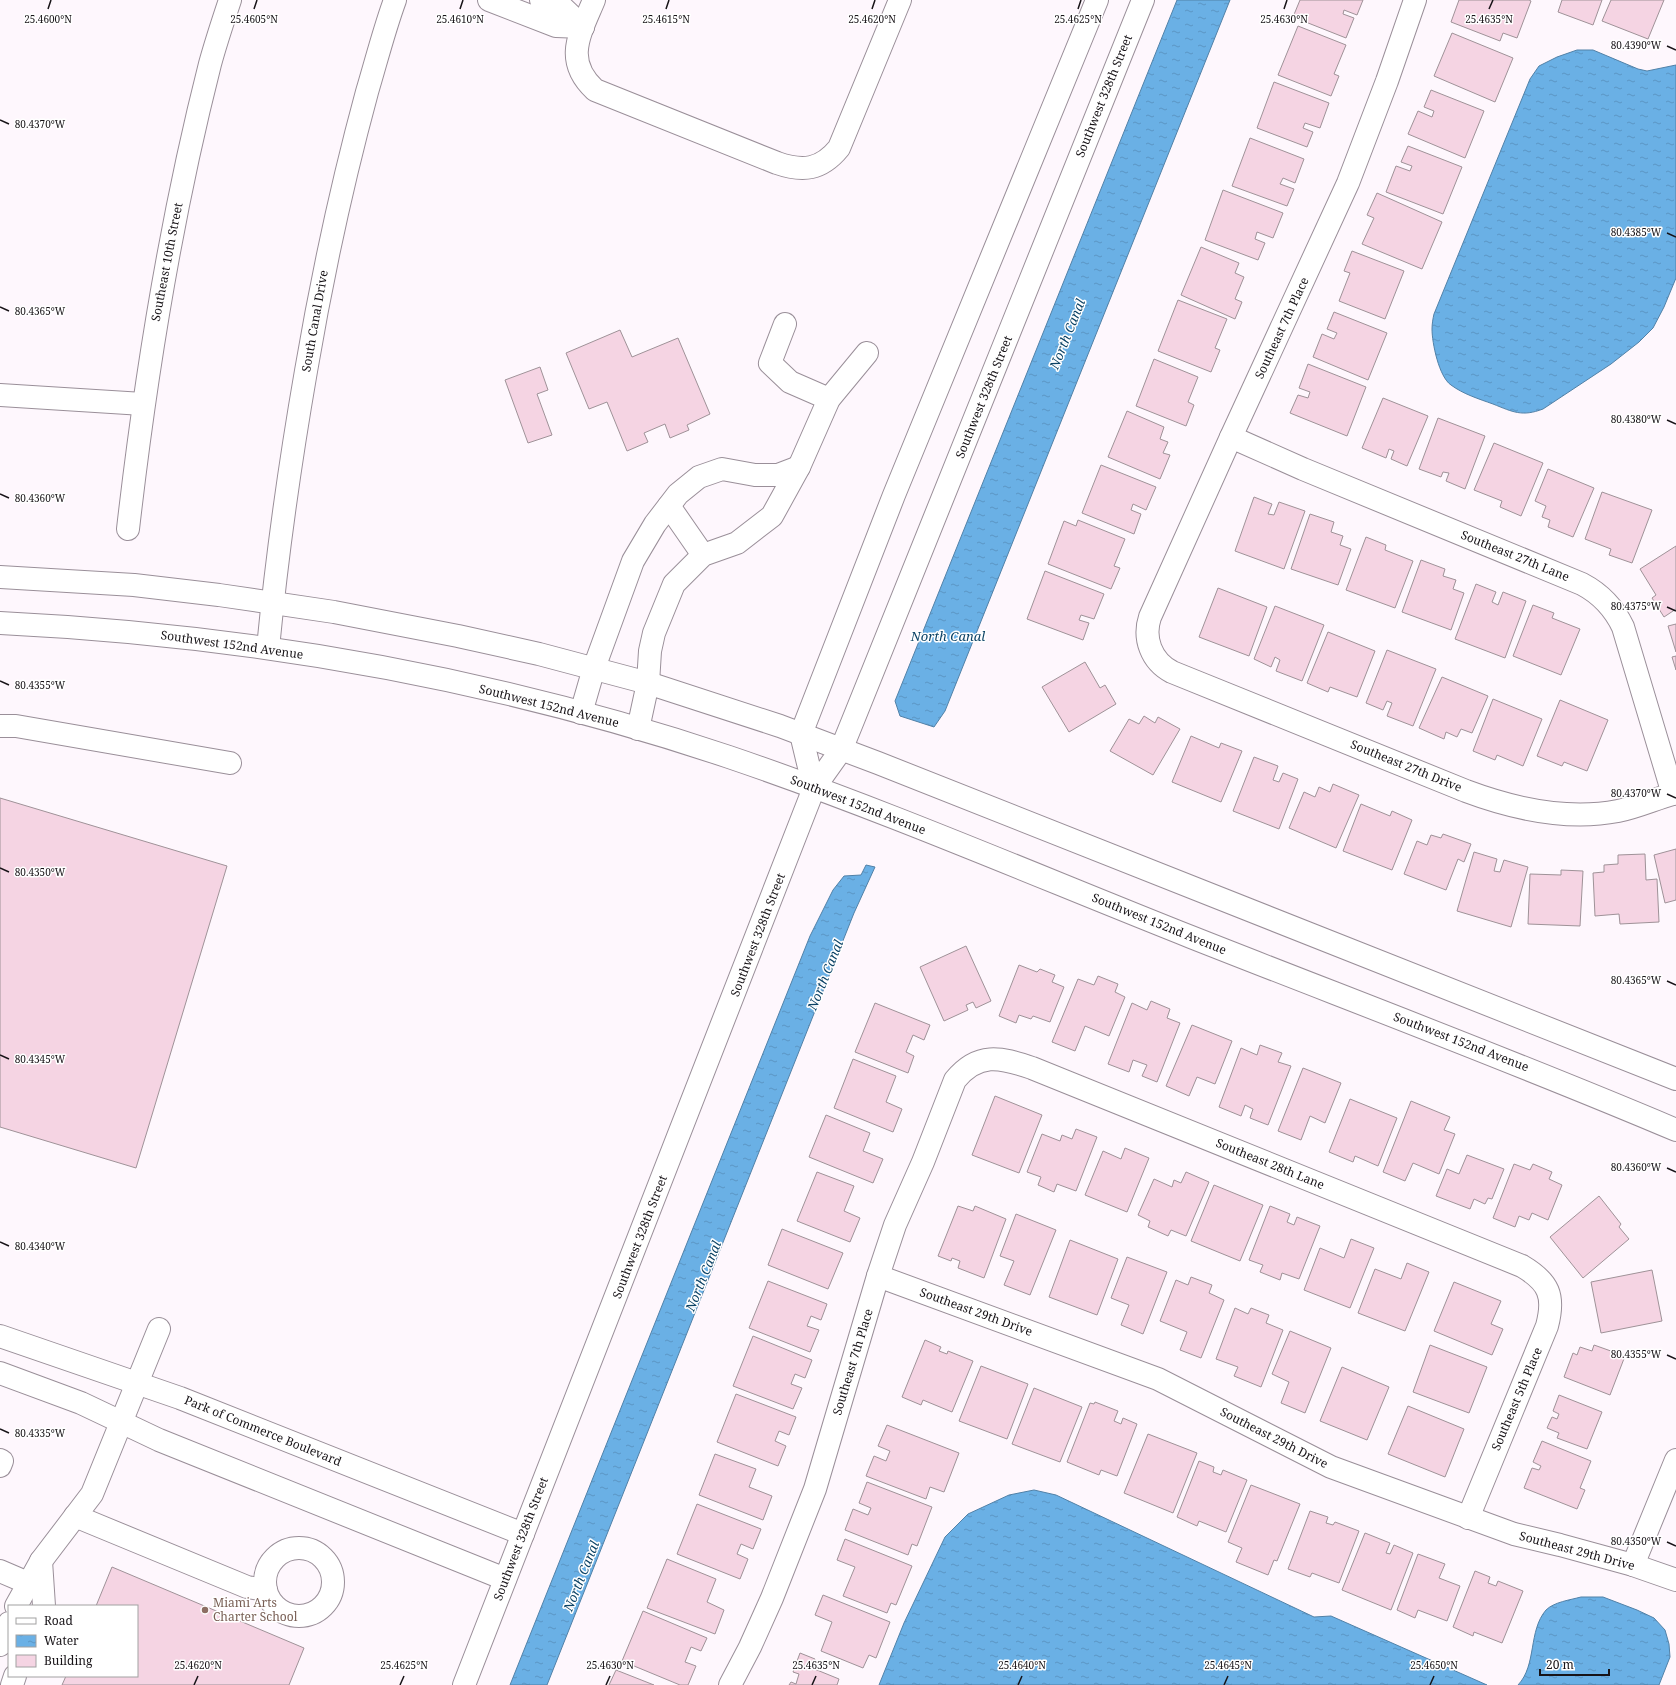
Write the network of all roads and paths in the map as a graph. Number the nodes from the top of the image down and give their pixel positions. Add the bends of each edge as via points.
1 (230, 0) edge
2 (395, 0) edge
3 (489, 0) edge
4 (541, 0) edge
5 (594, 0) edge
6 (900, 0) edge
7 (1097, 0) edge
8 (1143, 0) edge
9 (1415, 0) edge
10 (583, 27) junction
11 (785, 324) dead end
12 (867, 353) dead end
13 (0, 395) edge
14 (829, 399) junction
15 (143, 404) junction
16 (1231, 437) junction
17 (799, 466) junction
18 (669, 506) junction
19 (128, 529) dead end
20 (703, 555) junction
21 (0, 577) edge
22 (272, 602) junction
23 (0, 623) edge
24 (268, 648) junction
25 (1152, 652) joint
26 (594, 668) junction
27 (648, 683) junction
28 (581, 713) junction
29 (0, 726) edge
30 (638, 729) junction
31 (801, 734) junction
32 (841, 750) junction
33 (230, 763) dead end
34 (814, 788) junction
35 (1674, 794) edge
36 (994, 1058) joint
37 (1676, 1079) edge
38 (1676, 1130) edge
39 (878, 1276) junction
40 (1541, 1279) joint
41 (159, 1329) dead end
42 (0, 1336) edge
43 (0, 1373) edge
44 (137, 1382) junction
45 (121, 1422) junction
46 (0, 1460) edge
47 (1676, 1460) edge
48 (0, 1466) edge
49 (75, 1516) junction
50 (1468, 1518) junction
51 (524, 1534) junction
52 (41, 1561) junction
53 (1633, 1565) junction
54 (0, 1571) edge
55 (1675, 1578) edge
56 (505, 1579) junction
57 (28, 1583) junction
58 (266, 1590) dead end
59 (17, 1605) edge
60 (44, 1605) edge
61 (8, 1625) edge
62 (0, 1645) edge
63 (464, 1685) edge
64 (730, 1685) edge

1 - 15 street, Southeast 10th Street via 211,62 183,180
2 - 22 street, South Canal Drive via 350,156 326,259 299,412
3 - 10 street via 556,26
4 - 10 street via 563,8
5 - 10 street
6 - 10 street via 844,139 832,157 811,168 777,164 595,90 582,76 577,62 577,44
7 - 31 street via 904,468
8 - 32 street, Southwest 328th Street
9 - 16 street, Southeast 7th Place via 1348,184
11 - 14 street via 770,363 790,382
12 - 14 street
13 - 15 street
14 - 17 street
15 - 19 street, Southeast 10th Street
16 - 25 street, Southeast 7th Place via 1150,617 1147,631
16 - 35 street, Southeast 27th Lane via 1594,590 1612,608 1623,627
17 - 18 street via 778,475 755,475 722,470 699,477 678,494
17 - 20 street via 772,516 737,543
18 - 20 street
18 - 26 street via 632,561
20 - 27 street via 674,584 654,633
21 - 22 street via 134,585
22 - 24 street, South Canal Drive
22 - 26 street via 424,629
23 - 24 street, Southwest 152nd Avenue via 129,632
24 - 28 street, Southwest 152nd Avenue via 430,677
25 - 35 street, Southeast 27th Drive via 1159,663 1172,672 1506,805 1584,815 1619,811
26 - 27 street
26 - 28 street
27 - 30 street
27 - 31 street
28 - 30 street, Southwest 152nd Avenue
29 - 33 street via 16,726
30 - 34 street, Southwest 152nd Avenue via 730,757
31 - 32 street
31 - 34 street
32 - 34 street, Southwest 328th Street
32 - 37 street
34 - 38 street, Southwest 152nd Avenue via 1566,1084
34 - 51 street, Southwest 328th Street
36 - 39 street, Southeast 7th Place via 971,1064 955,1080 895,1225
36 - 40 street, Southeast 28th Lane via 1032,1068 1522,1266
39 - 50 street, Southeast 29th Drive via 1158,1380 1332,1467
39 - 64 street, Southeast 7th Place via 815,1489 772,1598
40 - 50 street, Southeast 5th Place via 1546,1287 1550,1305 1547,1326
41 - 44 street
42 - 44 street, Park of Commerce Boulevard
43 - 45 street via 81,1403
44 - 45 street
44 - 51 street, Park of Commerce Boulevard
45 - 49 street via 92,1494
45 - 56 street via 159,1440
46 - 48 street
47 - 53 street
49 - 52 street
49 - 58 street via 247,1587
50 - 53 street, Southeast 29th Drive via 1514,1534
51 - 56 street, Southwest 328th Street
52 - 57 street
52 - 60 street
53 - 55 street, Southeast 29th Drive
54 - 57 street
56 - 63 street, Southwest 328th Street
57 - 59 street
61 - 62 street

